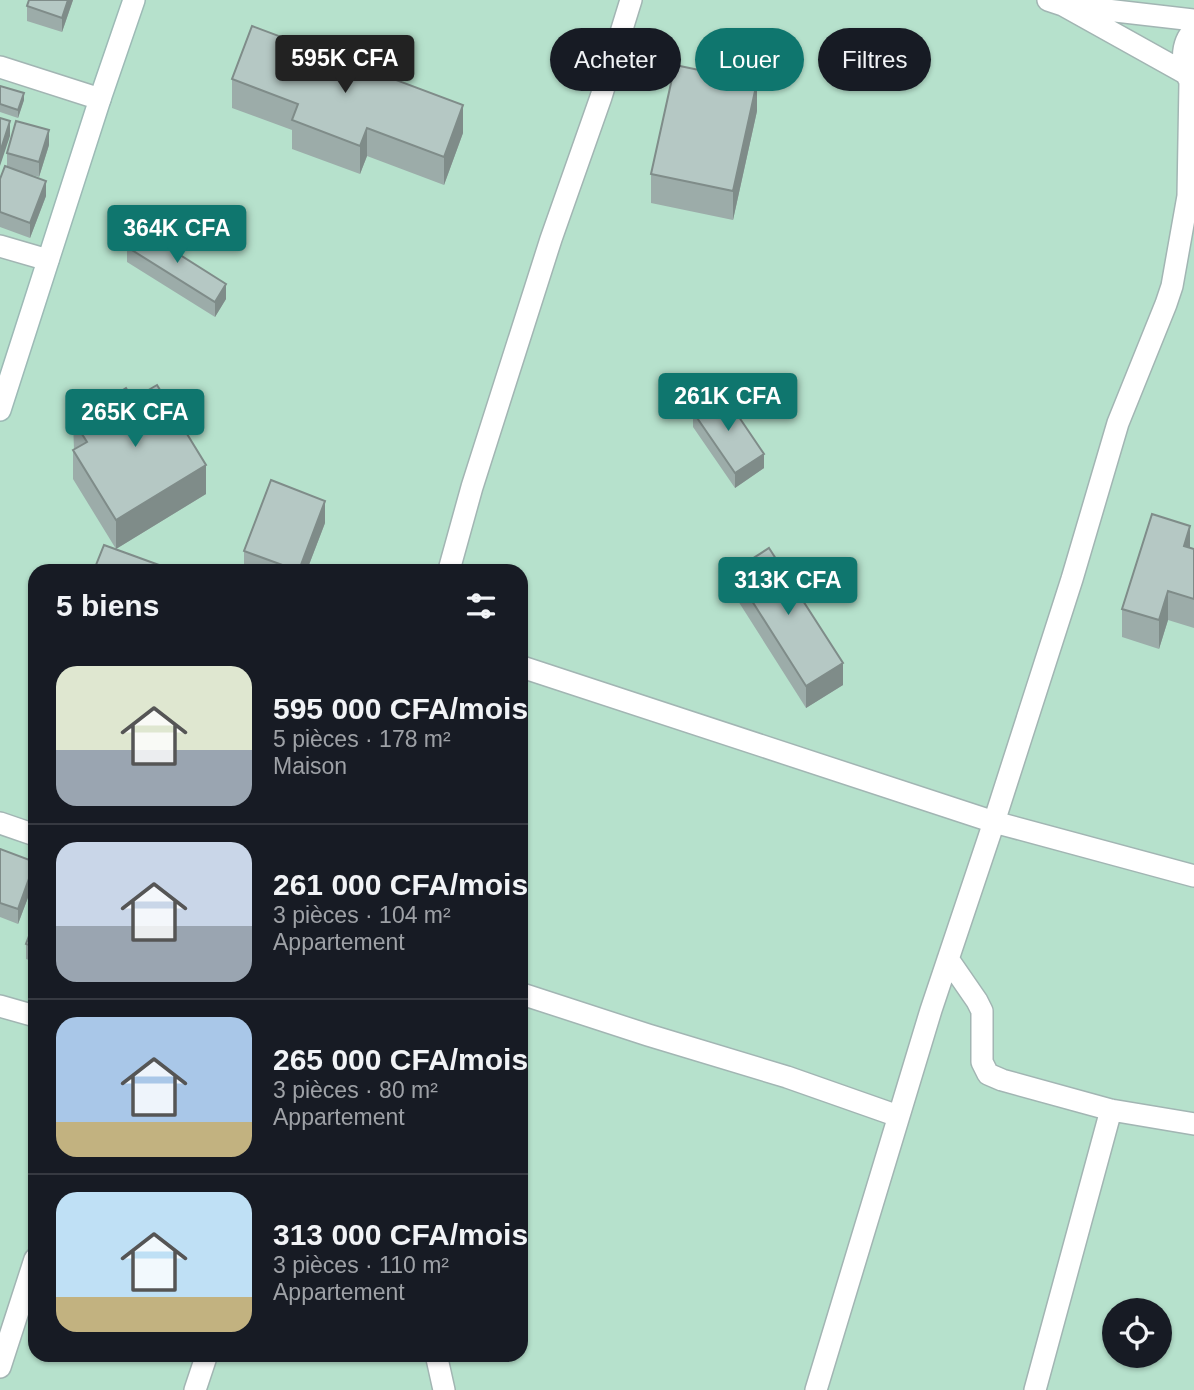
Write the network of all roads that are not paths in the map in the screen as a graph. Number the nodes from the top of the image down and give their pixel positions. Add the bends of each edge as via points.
1 (134, 0) edge
2 (631, 0) edge
3 (1055, 3) edge
4 (1194, 20) edge
5 (1194, 30) edge
6 (0, 66) edge
7 (1190, 81) edge
8 (100, 99) junction
9 (1191, 191) edge
10 (0, 246) edge
11 (48, 260) junction
12 (0, 410) edge
13 (451, 564) edge
14 (528, 669) edge
15 (994, 822) junction
16 (0, 823) edge
17 (28, 833) edge
18 (1194, 876) edge
19 (948, 959) junction
20 (528, 996) edge
21 (0, 1006) edge
22 (28, 1014) edge
23 (1111, 1110) junction
24 (898, 1116) junction
25 (1194, 1124) edge
26 (28, 1281) edge
27 (204, 1362) edge
28 (438, 1362) edge
29 (0, 1367) edge
30 (195, 1390) edge
31 (444, 1390) edge
32 (816, 1390) edge
33 (1035, 1390) edge

1 - 8 street
2 - 13 street via 542,265
3 - 4 street
3 - 7 street
5 - 7 street via 1183,54
6 - 8 street
7 - 9 street
8 - 11 street
9 - 15 street via 1169,295 1118,423
10 - 11 street
11 - 12 street
14 - 15 street
15 - 18 street
15 - 19 street
16 - 17 street
19 - 23 street via 982,1011 982,1062 988,1074
19 - 24 street
20 - 24 street
21 - 22 street
23 - 25 street
23 - 33 street
24 - 32 street
26 - 29 street
27 - 30 street
28 - 31 street

